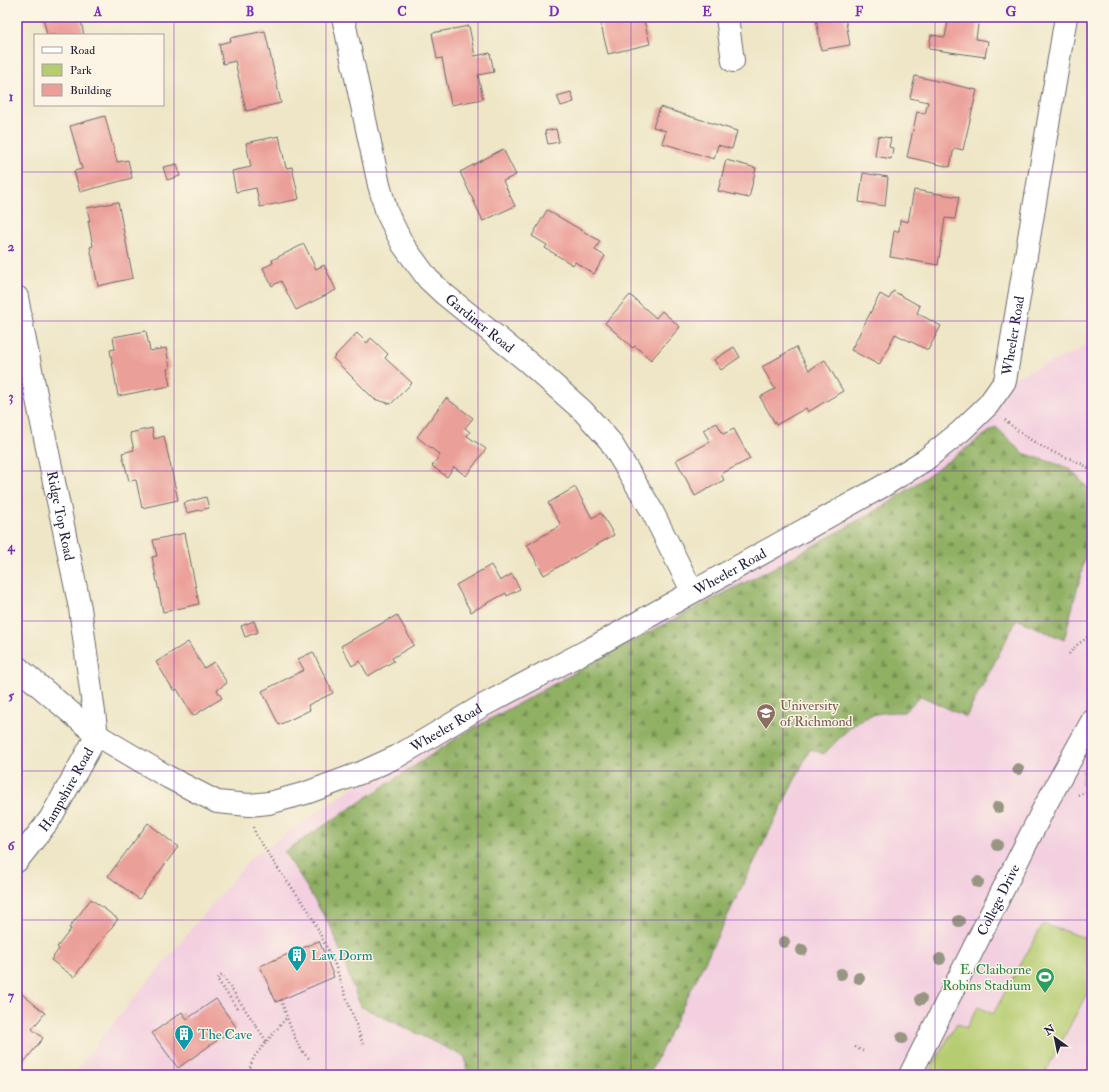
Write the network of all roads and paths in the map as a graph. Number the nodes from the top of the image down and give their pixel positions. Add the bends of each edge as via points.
1 (343, 17) edge
2 (727, 17) edge
3 (1066, 17) edge
4 (733, 61) dead end
5 (17, 297) edge
6 (988, 405) junction
7 (1092, 472) edge
8 (692, 591) junction
9 (1092, 634) edge
10 (1068, 654) dead end
11 (17, 667) edge
12 (1090, 723) edge
13 (97, 735) junction
14 (249, 805) junction
15 (17, 861) edge
16 (281, 1000) dead end
17 (237, 1008) dead end
18 (287, 1017) junction
19 (267, 1042) junction
20 (364, 1047) dead end
21 (855, 1047) dead end
22 (863, 1052) dead end
23 (310, 1059) dead end
24 (247, 1075) edge
25 (910, 1075) edge

1 - 8 street, Gardiner Road via 379,185 387,213 403,245 428,279 583,411 610,441 651,509
2 - 4 street
3 - 6 street, Wheeler Road via 1005,381
5 - 13 street, Ridge Top Road via 80,608
6 - 7 path via 1020,434 1052,452 1086,466
6 - 8 street, Wheeler Road via 925,460 883,486
8 - 14 street, Wheeler Road via 482,706 398,756 364,772 306,793 269,803
9 - 10 path
11 - 13 street, Wheeler Road
12 - 25 street, College Drive via 1045,806
13 - 14 street, Wheeler Road via 168,777 217,802
13 - 15 street, Hampshire Road via 50,819
14 - 20 path via 255,833 309,911 335,965
16 - 18 path
17 - 19 path via 217,978 222,975
18 - 19 path
18 - 23 path via 299,1047
19 - 24 path via 254,1057
21 - 22 path

